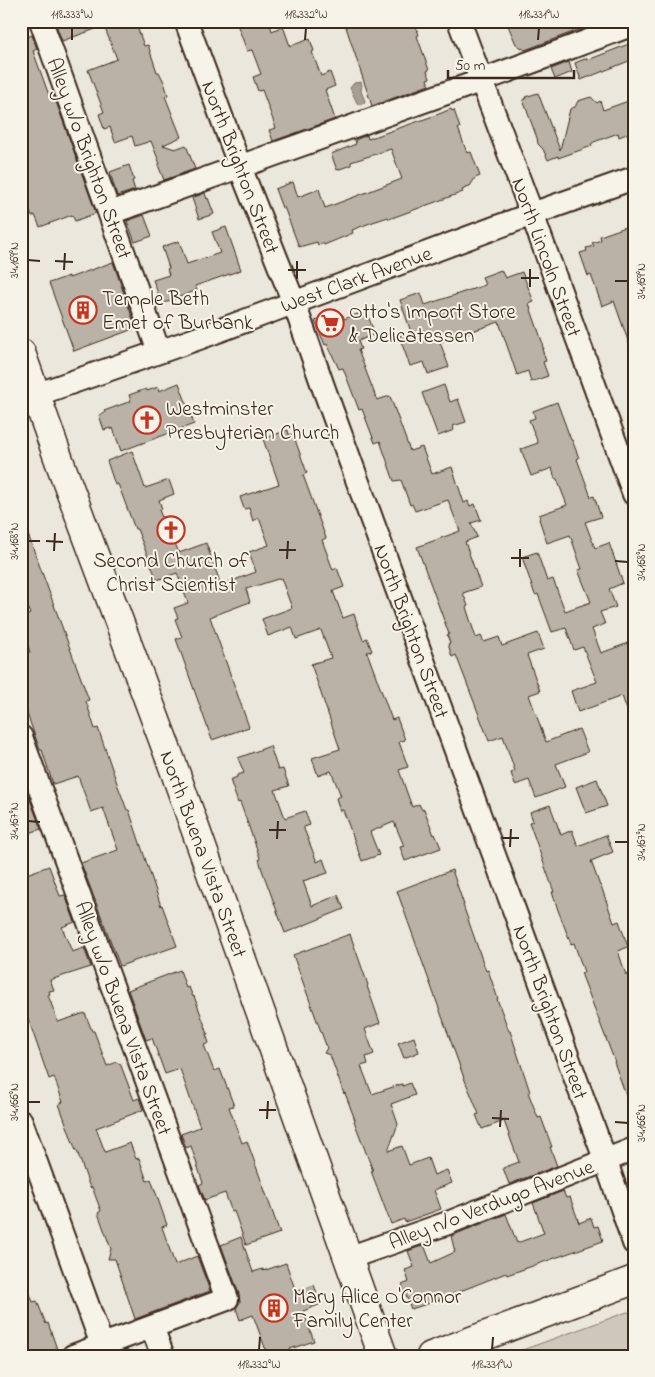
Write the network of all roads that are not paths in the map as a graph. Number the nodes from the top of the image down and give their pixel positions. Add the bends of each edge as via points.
1 (41, 21) edge
2 (186, 21) edge
3 (459, 21) edge
4 (634, 24) edge
5 (480, 81) junction
6 (240, 167) junction
7 (634, 178) edge
8 (110, 213) junction
9 (532, 214) junction
10 (294, 303) junction
11 (158, 352) junction
12 (21, 353) edge
13 (28, 397) edge
14 (634, 494) edge
15 (21, 737) edge
16 (21, 1121) edge
17 (634, 1149) edge
18 (605, 1160) junction
19 (634, 1243) edge
20 (348, 1258) junction
21 (634, 1280) edge
22 (152, 1326) junction
23 (105, 1350) edge
24 (73, 1356) edge
25 (163, 1356) edge
26 (383, 1356) edge
27 (431, 1356) edge

1 - 8 street, Alley w/o Brighton Street
2 - 6 street, North Brighton Street
3 - 5 street, North Lincoln Street
4 - 5 street
5 - 6 street
5 - 9 street, North Lincoln Street
6 - 8 street
6 - 10 street, North Brighton Street
7 - 9 street, West Clark Avenue
8 - 11 street, Alley w/o Brighton Street
9 - 10 street, West Clark Avenue
9 - 14 street, North Lincoln Street
10 - 11 street, West Clark Avenue
10 - 18 street, North Brighton Street
11 - 13 street, West Clark Avenue
12 - 13 main road, North Buena Vista Street
13 - 20 main road, North Buena Vista Street via 174,769
15 - 22 street, Alley w/o Buena Vista Street via 227,1299
16 - 23 street
17 - 18 street, Alley n/o Verdugo Avenue
18 - 19 street, North Brighton Street
18 - 20 street, Alley n/o Verdugo Avenue via 448,1223
20 - 26 main road, North Buena Vista Street
21 - 27 main road
22 - 23 street
22 - 25 street
23 - 24 street

